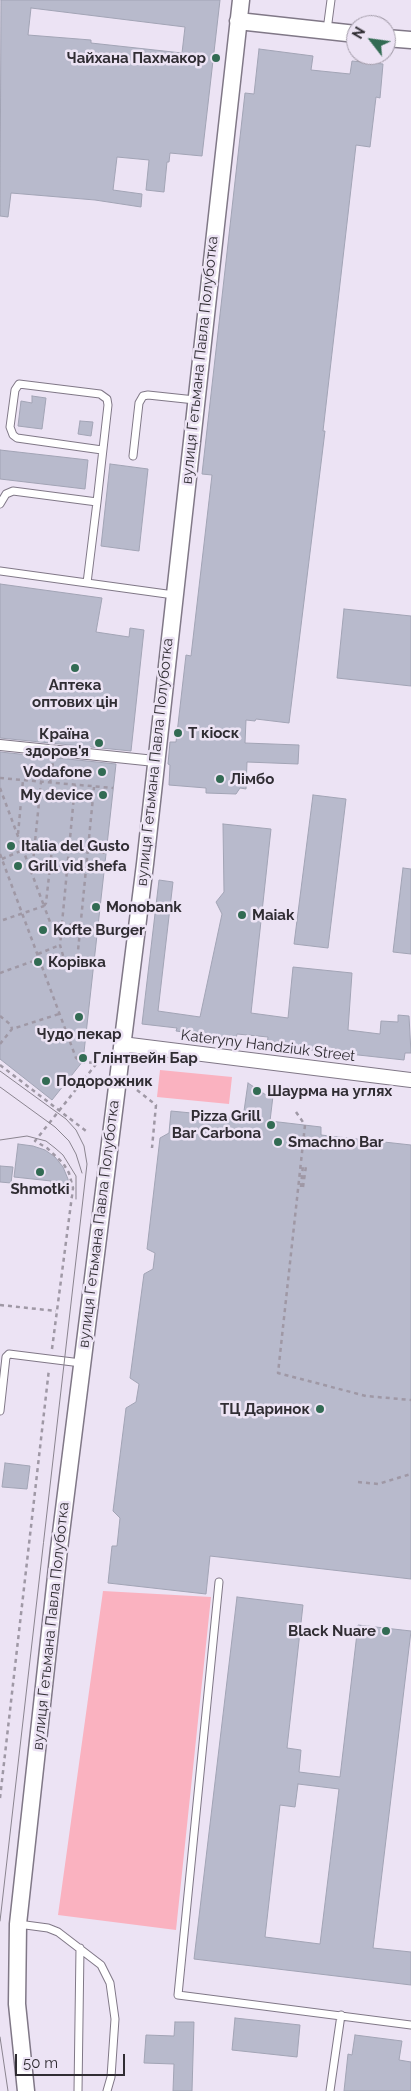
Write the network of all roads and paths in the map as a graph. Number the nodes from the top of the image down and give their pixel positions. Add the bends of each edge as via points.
1 (241, 0) edge
2 (331, 0) edge
3 (238, 21) junction
4 (327, 31) junction
5 (346, 33) edge
6 (396, 39) edge
7 (411, 40) edge
8 (195, 400) junction
9 (102, 450) junction
10 (133, 456) dead end
11 (97, 502) junction
12 (0, 504) edge
13 (0, 571) edge
14 (87, 584) junction
15 (174, 595) junction
16 (0, 745) edge
17 (155, 761) junction
18 (52, 762) dead end
19 (0, 778) edge
20 (23, 780) junction
21 (41, 782) junction
22 (50, 783) junction
23 (75, 785) junction
24 (94, 786) junction
25 (0, 788) edge
26 (113, 788) dead end
27 (18, 836) junction
28 (21, 845) junction
29 (35, 846) junction
30 (52, 848) junction
31 (23, 850) junction
32 (69, 850) junction
33 (88, 851) junction
34 (106, 853) dead end
35 (0, 854) edge
36 (2, 859) junction
37 (32, 874) junction
38 (44, 906) junction
39 (22, 914) junction
40 (3, 920) dead end
41 (62, 924) junction
42 (81, 926) junction
43 (113, 930) dead end
44 (60, 945) junction
45 (37, 954) junction
46 (39, 959) junction
47 (0, 973) edge
48 (59, 1014) junction
49 (0, 1016) edge
50 (12, 1029) junction
51 (0, 1044) edge
52 (122, 1044) junction
53 (0, 1065) edge
54 (411, 1080) edge
55 (137, 1090) dead end
56 (60, 1110) junction
57 (296, 1112) dead end
58 (86, 1131) dead end
59 (152, 1148) dead end
60 (305, 1166) dead end
61 (302, 1187) dead end
62 (0, 1305) edge
63 (56, 1311) junction
64 (50, 1358) junction
65 (81, 1363) junction
66 (411, 1400) edge
67 (0, 1411) edge
68 (411, 1474) edge
69 (358, 1482) dead end
70 (219, 1582) dead end
71 (0, 1798) edge
72 (18, 1924) junction
73 (80, 1948) junction
74 (340, 2016) junction
75 (411, 2025) edge
76 (26, 2091) edge
77 (78, 2091) edge
78 (107, 2091) edge
79 (330, 2091) edge

1 - 3 street, вулиця Гетьмана Павла Полуботка
2 - 4 lane
3 - 4 street
3 - 8 street, вулиця Гетьмана Павла Полуботка
4 - 5 street
6 - 7 street
8 - 10 lane via 143,396 139,403
8 - 15 street, вулиця Гетьмана Павла Полуботка
9 - 9 lane via 17,438 10,427 17,387 23,383 104,396 108,405
9 - 11 lane
11 - 12 lane via 13,491 6,494
11 - 14 lane
13 - 14 lane
14 - 15 lane
15 - 17 street, вулиця Гетьмана Павла Полуботка
16 - 17 street
17 - 52 street, вулиця Гетьмана Павла Полуботка
18 - 22 path
19 - 20 path
20 - 21 path
20 - 27 path
21 - 22 path
21 - 29 path
22 - 23 path
23 - 24 path
23 - 32 path
24 - 26 path
24 - 33 path
25 - 27 path
27 - 28 path
28 - 29 path
28 - 31 path
29 - 30 path
29 - 37 path
30 - 32 path
30 - 38 path
31 - 36 path
31 - 37 path
32 - 33 path
32 - 41 path
33 - 34 path
33 - 42 path
35 - 36 path
36 - 39 path
37 - 38 path
38 - 39 path
38 - 41 path via 50,922
39 - 40 path
39 - 45 path
41 - 42 path
41 - 44 path
42 - 43 path
42 - 44 path via 77,961 64,958
44 - 45 path
45 - 46 path
46 - 47 path
46 - 48 path
48 - 50 path
48 - 56 path via 76,1058 82,1062 97,1063
49 - 50 path
50 - 51 path
52 - 54 street, Kateryny Handziuk Street
52 - 65 street, вулиця Гетьмана Павла Полуботка
53 - 56 path
55 - 59 path via 156,1104
56 - 58 path
56 - 63 path via 35,1141 63,1163 73,1188
57 - 66 path via 306,1125 278,1373 366,1396
60 - 61 path
62 - 63 path
63 - 64 path
64 - 65 lane
64 - 67 lane via 8,1354
64 - 71 path
65 - 72 street, вулиця Гетьмана Павла Полуботка
68 - 69 path via 378,1484
70 - 74 lane via 178,1995
72 - 73 lane via 48,1928
72 - 76 street, вулиця Гетьмана Павла Полуботка via 17,2004
73 - 77 lane
73 - 78 lane via 101,1965 113,1997 111,2077
74 - 75 lane
74 - 79 lane

